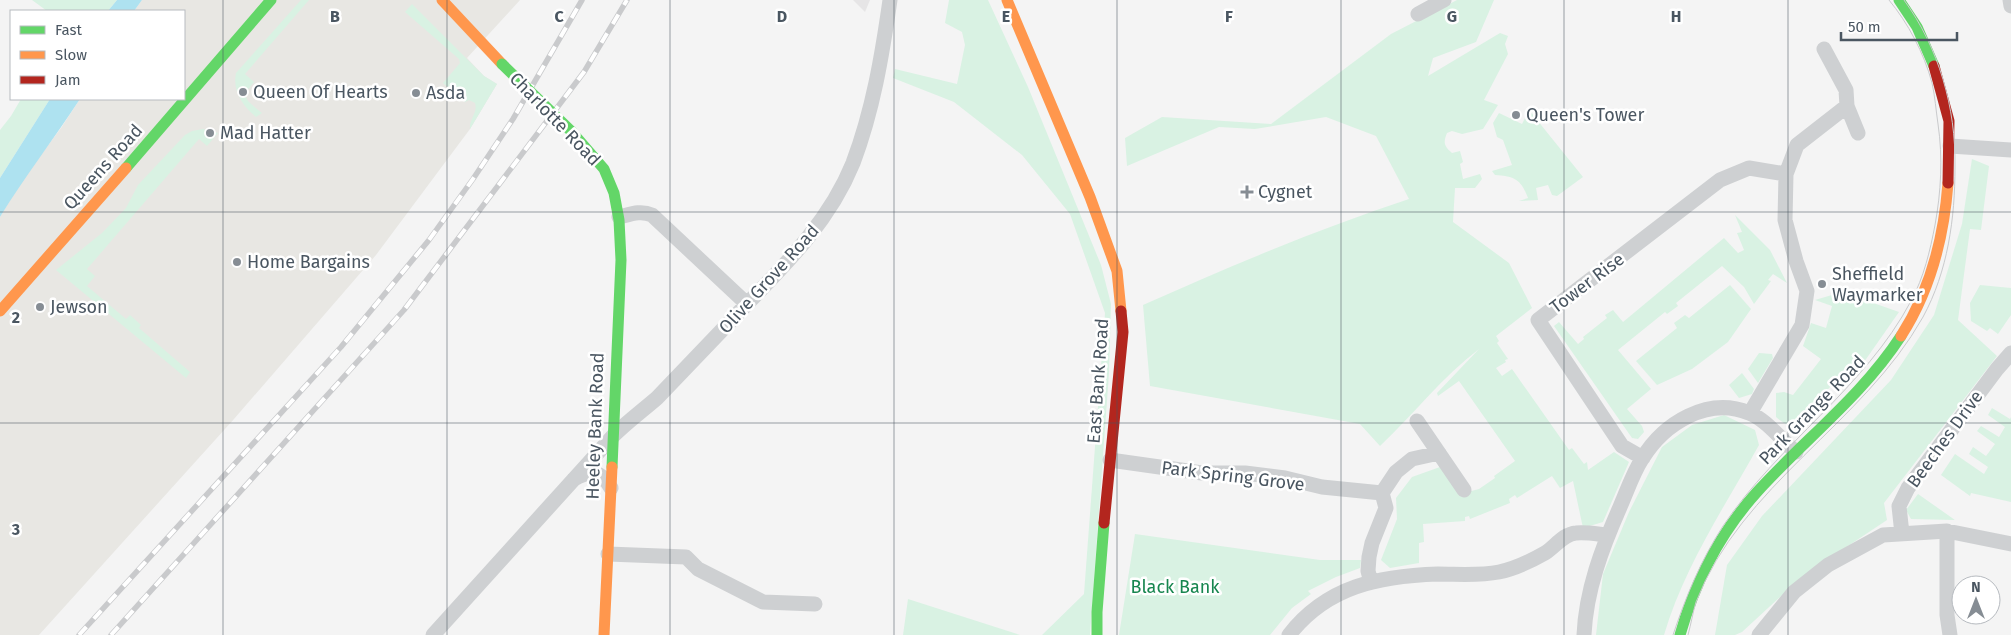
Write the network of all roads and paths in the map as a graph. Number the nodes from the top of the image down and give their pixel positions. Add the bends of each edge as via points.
1 (271, 0) edge
2 (442, 0) edge
3 (890, 0) edge
4 (1007, 0) edge
5 (1899, 0) edge
6 (2010, 0) edge
7 (1439, 1) edge
8 (2011, 6) edge
9 (1418, 14) dead end
10 (1824, 49) dead end
11 (1847, 106) junction
12 (1858, 133) dead end
13 (1950, 146) junction
14 (2011, 150) edge
15 (1786, 174) junction
16 (620, 218) junction
17 (747, 304) junction
18 (0, 311) edge
19 (2011, 353) edge
20 (1750, 413) junction
21 (1417, 421) dead end
22 (613, 436) junction
23 (1796, 452) junction
24 (1439, 453) junction
25 (1642, 458) junction
26 (1110, 460) junction
27 (573, 480) junction
28 (610, 488) junction
29 (1464, 490) dead end
30 (1382, 493) junction
31 (1947, 530) junction
32 (1902, 534) junction
33 (1606, 535) junction
34 (2011, 544) edge
35 (608, 554) junction
36 (1371, 582) junction
37 (816, 604) dead end
38 (433, 635) edge
39 (604, 635) edge
40 (1097, 635) edge
41 (1289, 635) edge
42 (1584, 635) edge
43 (1680, 635) edge
44 (1758, 635) edge
45 (1950, 635) edge

1 - 18 main road, Queens Road
2 - 16 main road, Charlotte Road, bridge via 602,166
3 - 17 street, Olive Grove Road via 875,94 852,163 836,197 810,236
4 - 26 main road, East Bank Road via 1118,271 1122,332
5 - 13 main road, Park Grange Road via 1932,62 1949,123
6 - 8 street
7 - 9 street
10 - 11 street via 1846,90
11 - 12 street
11 - 15 street via 1797,145
13 - 14 street
13 - 23 main road, Park Grange Road via 1947,207 1938,250 1912,318 1872,376
15 - 20 street via 1785,220 1807,291 1802,325
15 - 25 street, Tower Rise via 1749,168 1720,180 1538,320 1622,446
16 - 17 street via 643,212 652,215
16 - 22 main road, Heeley Bank Road
17 - 22 street, Olive Grove Road via 657,398
19 - 32 street, Beeches Drive via 1908,488 1899,506
20 - 23 street
20 - 25 street via 1713,408 1686,416 1666,431
21 - 24 street
22 - 27 street, Olive Grove Road
22 - 28 main road, Heeley Bank Road
23 - 43 main road, Park Grange Road via 1756,494 1720,541 1686,610
24 - 29 street
24 - 30 street via 1412,460 1396,472
25 - 33 street
26 - 30 street, Park Spring Grove via 1202,473 1245,473 1322,487
26 - 40 main road, East Bank Road
27 - 28 street via 593,472 601,474
27 - 38 street, Olive Grove Road
28 - 35 main road, Heeley Bank Road
30 - 36 street via 1386,508 1369,557
31 - 32 street
31 - 34 street
31 - 45 street
32 - 44 street via 1883,535 1828,565 1794,592
33 - 36 street via 1575,533 1564,537 1546,552 1500,572 1412,576
33 - 42 street via 1593,579
35 - 37 street via 686,557 698,569 763,602
35 - 39 main road, Heeley Bank Road
36 - 41 street via 1335,595 1304,618

